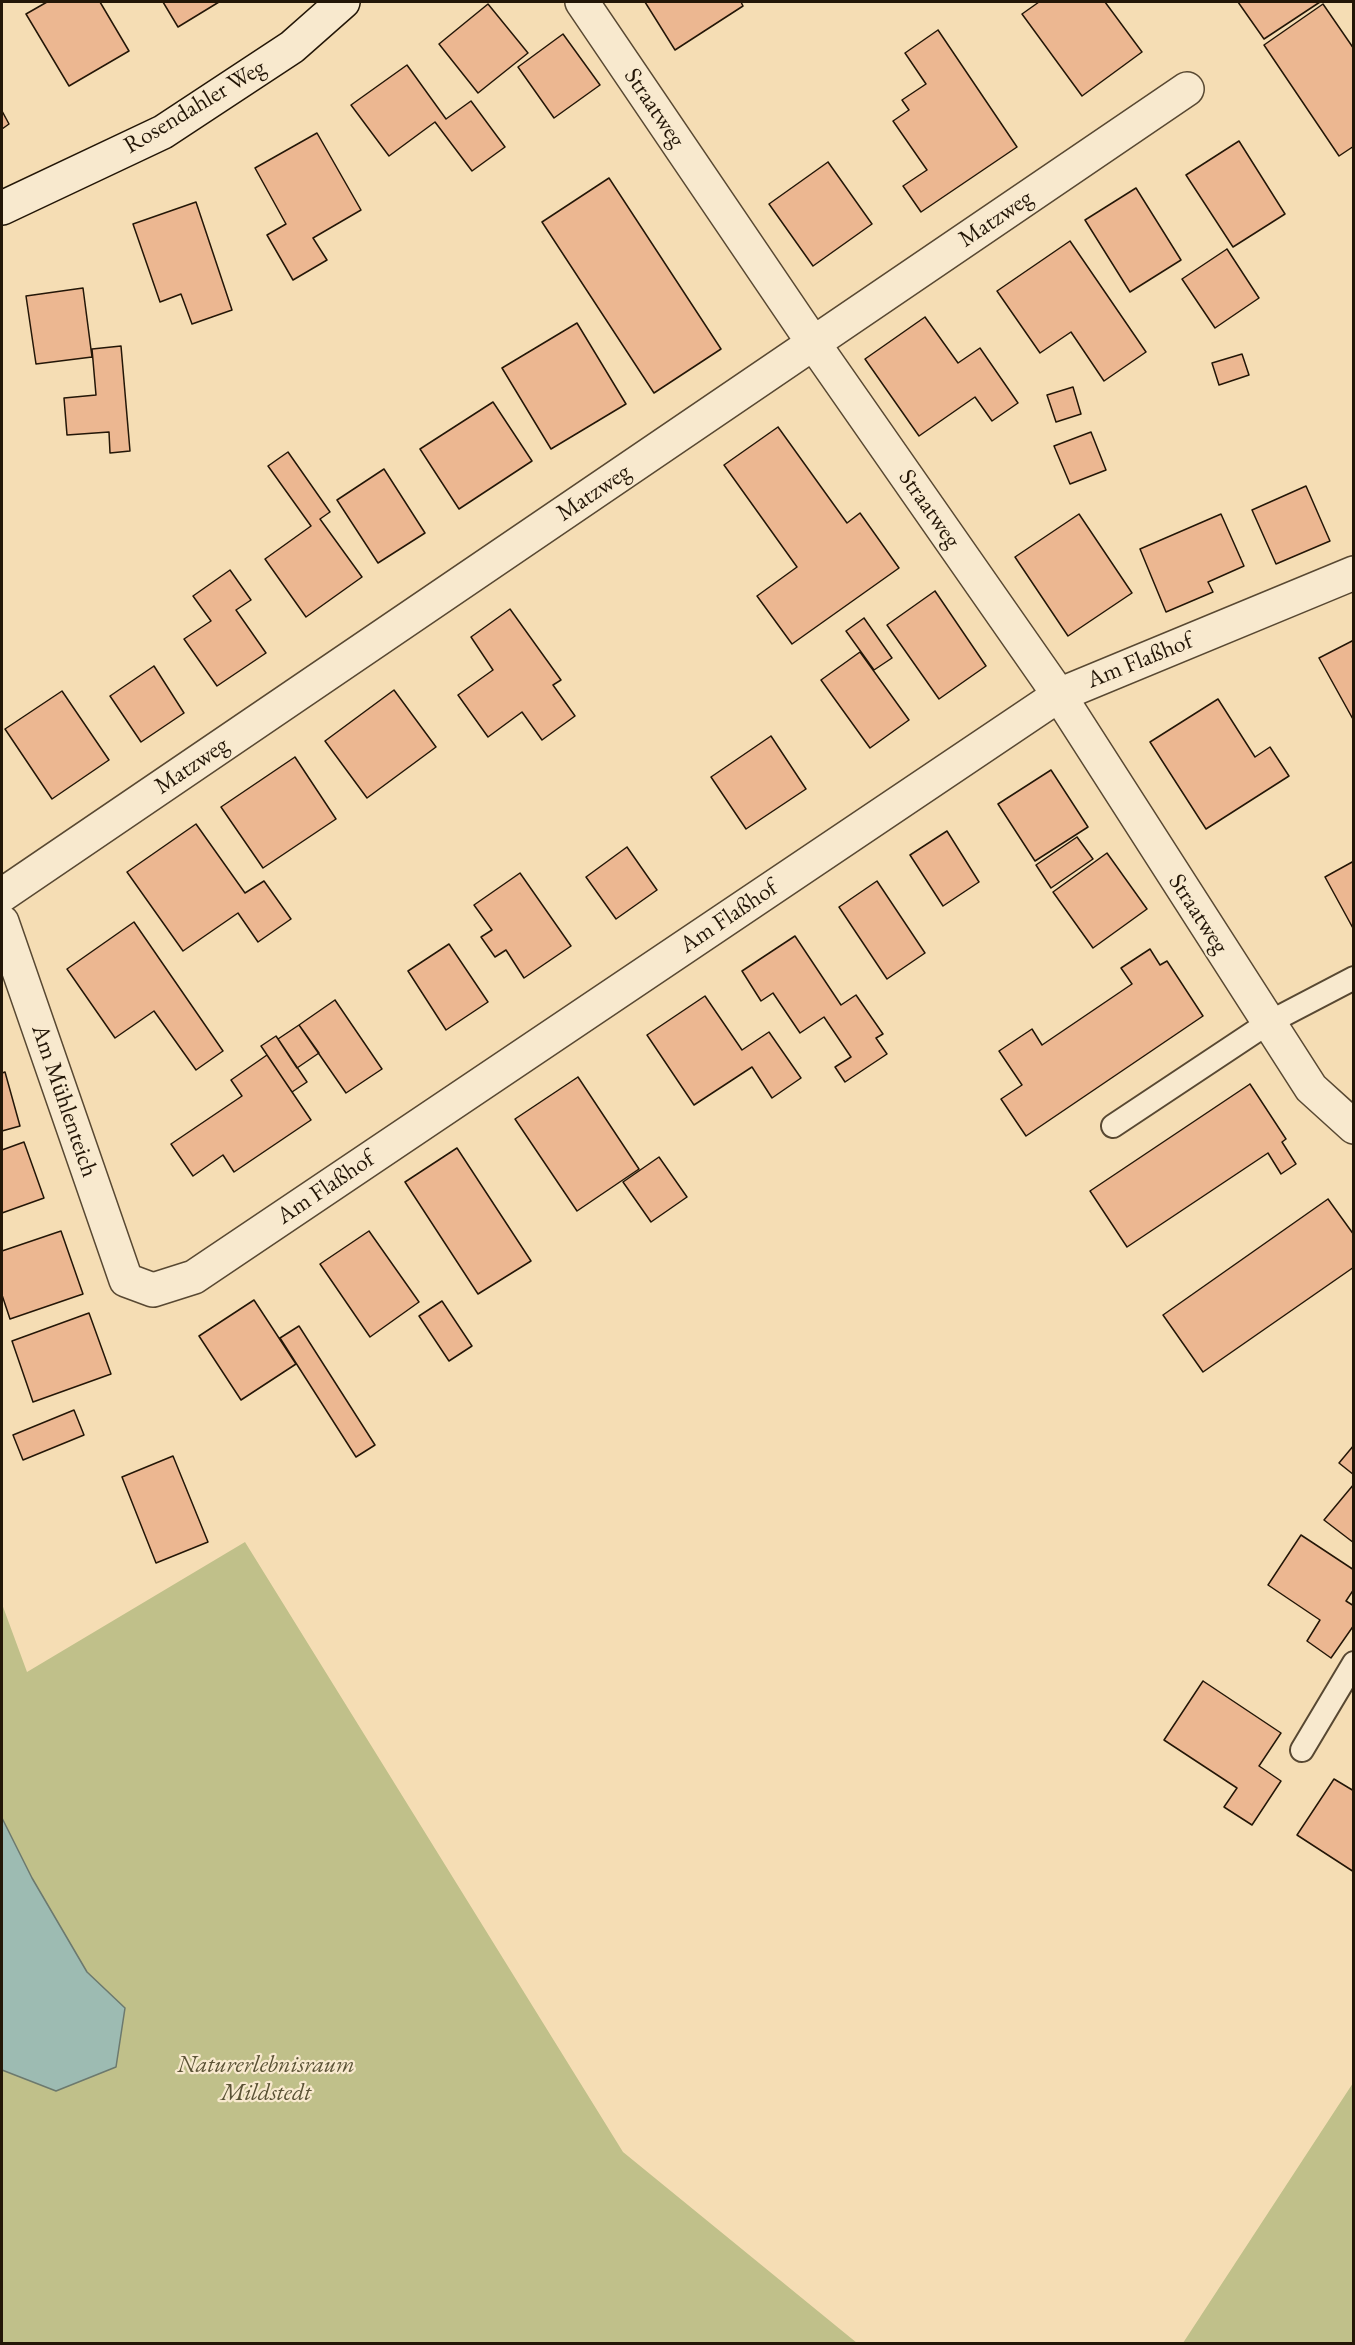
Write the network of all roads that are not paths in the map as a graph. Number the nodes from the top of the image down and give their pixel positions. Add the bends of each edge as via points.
1 (343, 2) edge
2 (582, 2) edge
3 (1186, 89) dead end
4 (2, 208) edge
5 (814, 344) junction
6 (1353, 573) edge
7 (1059, 695) junction
8 (2, 895) edge
9 (2, 922) edge
10 (1353, 978) edge
11 (1268, 1023) junction
12 (1113, 1126) dead end
13 (1353, 1127) edge
14 (126, 1280) joint
15 (1353, 1663) edge
16 (1302, 1750) dead end

1 - 4 street, Rosendahler Weg via 292,47 163,132
2 - 5 street, Straatweg
3 - 5 street, Matzweg
5 - 7 street, Straatweg
5 - 8 street, Matzweg
6 - 7 street, Am Flaßhof
7 - 11 street, Straatweg
7 - 14 street, Am Flaßhof via 194,1277 153,1290
9 - 14 street, Am Mühlenteich
10 - 11 lane
11 - 12 lane
11 - 13 street, Straatweg via 1311,1088
15 - 16 lane

